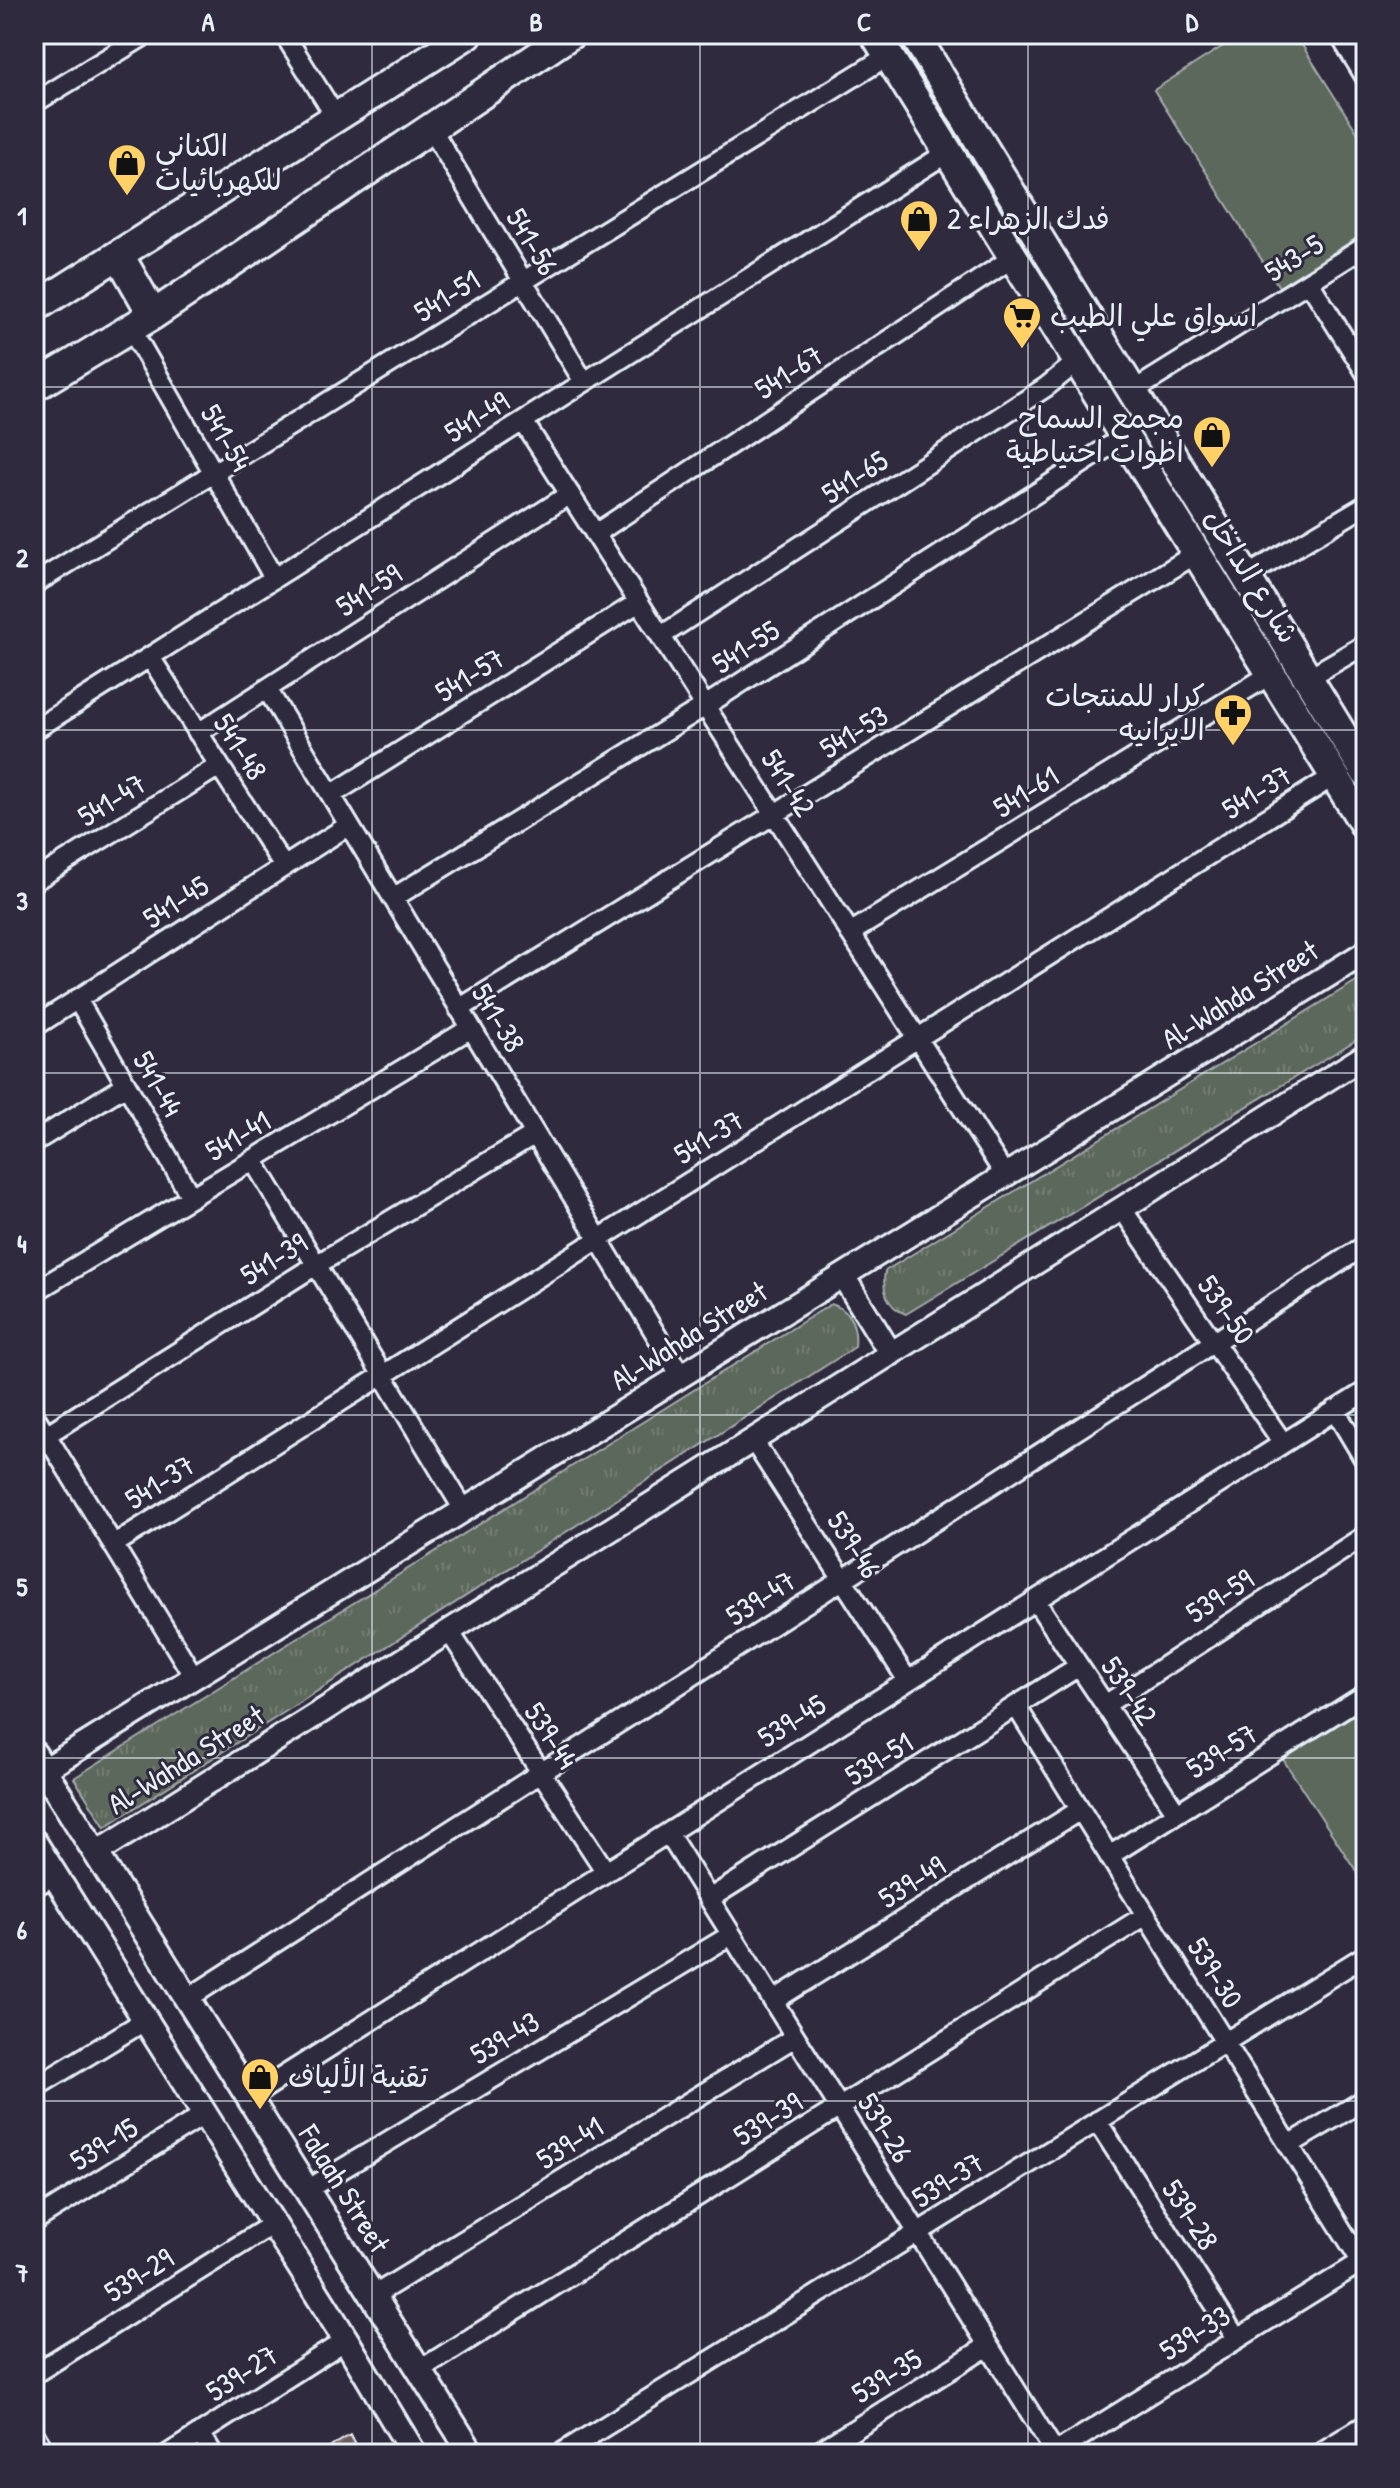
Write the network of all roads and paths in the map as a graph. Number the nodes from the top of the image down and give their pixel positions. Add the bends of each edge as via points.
1 (147, 34) edge
2 (284, 34) edge
3 (468, 34) edge
4 (571, 34) edge
5 (914, 34) edge
6 (1339, 34) edge
7 (882, 44) edge
8 (1366, 78) edge
9 (34, 103) edge
10 (337, 119) junction
11 (432, 130) junction
12 (950, 151) junction
13 (1366, 246) edge
14 (119, 255) junction
15 (1014, 257) junction
16 (523, 282) junction
17 (1309, 282) junction
18 (34, 308) edge
19 (142, 321) junction
20 (1077, 362) junction
21 (1366, 373) edge
22 (584, 382) junction
23 (34, 387) edge
24 (1130, 393) junction
25 (523, 421) junction
26 (1125, 436) junction
27 (214, 472) junction
28 (570, 494) junction
29 (1363, 514) edge
30 (595, 534) junction
31 (1197, 553) junction
32 (1245, 577) junction
33 (274, 578) junction
34 (34, 584) edge
35 (639, 602) junction
36 (661, 636) junction
37 (1366, 644) edge
38 (150, 657) junction
39 (1271, 674) junction
40 (1306, 679) junction
41 (267, 689) junction
42 (705, 706) junction
43 (34, 730) edge
44 (198, 733) junction
45 (219, 766) junction
46 (1366, 773) edge
47 (1334, 776) junction
48 (331, 795) junction
49 (774, 814) junction
50 (349, 825) junction
51 (1366, 827) edge
52 (284, 867) junction
53 (34, 881) edge
54 (393, 898) junction
55 (850, 933) junction
56 (1366, 952) edge
57 (77, 999) junction
58 (459, 1009) junction
59 (34, 1027) edge
60 (471, 1028) junction
61 (918, 1038) junction
62 (1366, 1055) edge
63 (126, 1085) junction
64 (535, 1134) junction
65 (34, 1142) edge
66 (253, 1160) junction
67 (1005, 1175) junction
68 (191, 1197) junction
69 (1122, 1209) junction
70 (598, 1240) junction
71 (1366, 1245) edge
72 (316, 1265) junction
73 (843, 1276) junction
74 (34, 1292) edge
75 (1214, 1342) junction
76 (891, 1354) junction
77 (383, 1375) junction
78 (681, 1376) junction
79 (1366, 1391) edge
80 (1335, 1410) junction
81 (34, 1415) edge
82 (46, 1435) junction
83 (753, 1440) junction
84 (1283, 1443) junction
85 (1366, 1462) edge
86 (464, 1510) junction
87 (1366, 1535) edge
88 (113, 1545) junction
89 (843, 1579) junction
90 (1035, 1600) junction
91 (449, 1631) junction
92 (1079, 1666) junction
93 (194, 1677) junction
94 (908, 1681) junction
95 (1366, 1694) edge
96 (1105, 1705) junction
97 (1016, 1706) junction
98 (39, 1762) edge
99 (541, 1772) junction
100 (1080, 1810) junction
101 (1177, 1813) junction
102 (668, 1833) junction
103 (34, 1842) edge
104 (96, 1853) junction
105 (1109, 1856) junction
106 (606, 1872) junction
107 (44, 1879) edge
108 (709, 1899) junction
109 (1146, 1915) junction
110 (731, 1935) junction
111 (1366, 1955) edge
112 (187, 1999) junction
113 (773, 2001) junction
114 (146, 2020) junction
115 (795, 2037) junction
116 (1225, 2042) junction
117 (34, 2088) edge
118 (249, 2098) junction
119 (1366, 2099) edge
120 (839, 2107) junction
121 (205, 2114) junction
122 (1097, 2121) junction
123 (1289, 2145) junction
124 (307, 2190) junction
125 (34, 2221) edge
126 (273, 2224) junction
127 (917, 2233) junction
128 (1364, 2263) edge
129 (373, 2296) junction
130 (1237, 2339) junction
131 (346, 2340) junction
132 (988, 2346) junction
133 (420, 2370) junction
134 (34, 2374) edge
135 (1366, 2427) edge
136 (200, 2433) junction
137 (34, 2434) edge
138 (46, 2454) edge
139 (168, 2454) edge
140 (213, 2454) edge
141 (414, 2454) edge
142 (472, 2454) edge
143 (560, 2454) edge
144 (815, 2454) edge
145 (1055, 2454) edge
146 (1322, 2454) edge

1 - 9 street
2 - 10 street
3 - 10 main road
4 - 11 main road
5 - 24 main road, شارع الداخل
6 - 8 street
7 - 12 main road, شارع الداخل
7 - 16 street, 541-51
10 - 14 main road
11 - 16 street, 541-56
11 - 19 main road
12 - 15 main road, شارع الداخل
12 - 22 street, 541-49
13 - 17 street, 543-5
14 - 18 main road
14 - 19 main road
15 - 20 main road, شارع الداخل
15 - 30 street, 541-67
16 - 22 street, 541-56
16 - 27 street, 541-51
17 - 21 street
17 - 24 street, 543-5
19 - 23 main road
19 - 27 street, 541-54
20 - 26 main road, شارع الداخل
20 - 36 street, 541-65
22 - 25 street, 541-49
24 - 32 main road, شارع الداخل
25 - 28 street, 541-42
25 - 33 street, 541-49
26 - 31 main road, شارع الداخل
26 - 42 street, 541-55
27 - 33 street, 541-54
27 - 34 street, 541-51
28 - 30 street, 541-42
28 - 41 street, 541-59
29 - 32 street
30 - 35 street, 541-42
31 - 39 main road, شارع الداخل
31 - 49 street, 541-53
32 - 40 main road, شارع الداخل
33 - 38 street, 541-49
35 - 36 street, 541-42
35 - 48 street, 541-57
36 - 42 street, 541-42
37 - 40 street
38 - 43 street, 541-49
38 - 44 street, 541-48
39 - 47 main road, شارع الداخل
39 - 55 street, 541-61
40 - 46 main road, شارع الداخل
41 - 44 street, 541-59
41 - 48 street, 541-38
42 - 49 street, 541-42
42 - 54 street, 541-55
44 - 45 street, 541-48
45 - 52 street, 541-48
45 - 53 street, 541-47
47 - 51 main road, شارع الداخل
47 - 61 street, 541-37
48 - 50 street, 541-38
49 - 55 street, 541-42
49 - 58 street, 541-53
50 - 52 street, 541-45
50 - 54 street, 541-38
52 - 57 street, 541-45
54 - 58 street, 541-38
55 - 61 street, 541-42
56 - 67 street, Al-Wahda Street
57 - 59 street, 541-45
57 - 63 street, 541-44
58 - 60 street, 541-38
60 - 64 street, 541-38
60 - 66 street, 541-41
61 - 67 street, 541-42
61 - 70 street, 541-37
62 - 69 street, Al-Wahda Street
63 - 65 street
63 - 68 street, 541-44
64 - 70 street, 541-38
64 - 72 street, 541-39
66 - 68 street, 541-41
66 - 72 street
67 - 73 street, Al-Wahda Street
68 - 74 street, 541-41
69 - 75 street, 539-50
69 - 76 street, Al-Wahda Street
70 - 77 street, 541-37
70 - 78 street, 541-38
71 - 75 street, 539-47
72 - 77 street
72 - 82 street, 541-39
73 - 76 street
73 - 78 street, Al-Wahda Street
75 - 84 street, 539-50
75 - 89 street, 539-47
76 - 83 street, Al-Wahda Street
77 - 86 street
77 - 88 street, 541-37
78 - 86 street, Al-Wahda Street
79 - 80 street, 539-45
80 - 84 street, 539-45
80 - 85 street
81 - 82 street
82 - 88 street
83 - 89 street, 539-46
83 - 91 street, Al-Wahda Street
84 - 90 street, 539-45
86 - 93 street, Al-Wahda Street
87 - 96 street, 539-59
88 - 93 street
89 - 94 street, 539-46
89 - 99 street, 539-47
90 - 92 street, 539-42
90 - 94 street, 539-45
91 - 99 street, 539-44
91 - 104 street, Al-Wahda Street
92 - 96 street, 539-42
92 - 97 street, 539-51
93 - 98 street, Al-Wahda Street
94 - 102 street, 539-45
95 - 101 street, 539-57
96 - 101 street, 539-42
97 - 100 street, 539-30
97 - 108 street, 539-51
98 - 104 main road, Falaah Street
99 - 106 street, 539-44
99 - 112 street, 539-47
100 - 105 street, 539-30
100 - 113 street, 539-49
101 - 105 street, 539-57
102 - 106 street, 539-45
102 - 108 street, 539-26
103 - 107 main road
104 - 112 main road, Falaah Street
105 - 109 street, 539-30
106 - 118 street, 539-45
107 - 114 main road
108 - 110 street, 539-26
109 - 116 street, 539-30
109 - 120 street, 539-39
110 - 113 street, 539-26
110 - 124 street, 539-43
111 - 116 street, 539-37
112 - 118 main road, Falaah Street
113 - 115 street, 539-26
114 - 117 street
114 - 121 main road
115 - 120 street, 539-26
115 - 129 street, 539-41
116 - 122 street, 539-37
116 - 123 street, 539-30
118 - 124 main road, Falaah Street
119 - 123 street
120 - 127 street, 539-26
120 - 133 street, 539-39
121 - 125 street, 539-15
121 - 126 main road
122 - 127 street, 539-37
122 - 130 street, 539-28
123 - 128 street, 539-30
124 - 129 main road, Falaah Street
126 - 131 main road
126 - 134 street, 539-29
127 - 132 street, 539-26
127 - 143 street, 539-37
128 - 130 street, 539-33
129 - 133 main road, Falaah Street
130 - 145 street, 539-33
131 - 136 street, 539-27
131 - 141 main road
132 - 144 street, 539-35
132 - 145 street, 539-26
133 - 142 main road, Falaah Street
135 - 146 street
136 - 139 street, 539-27
136 - 140 street
137 - 138 street

